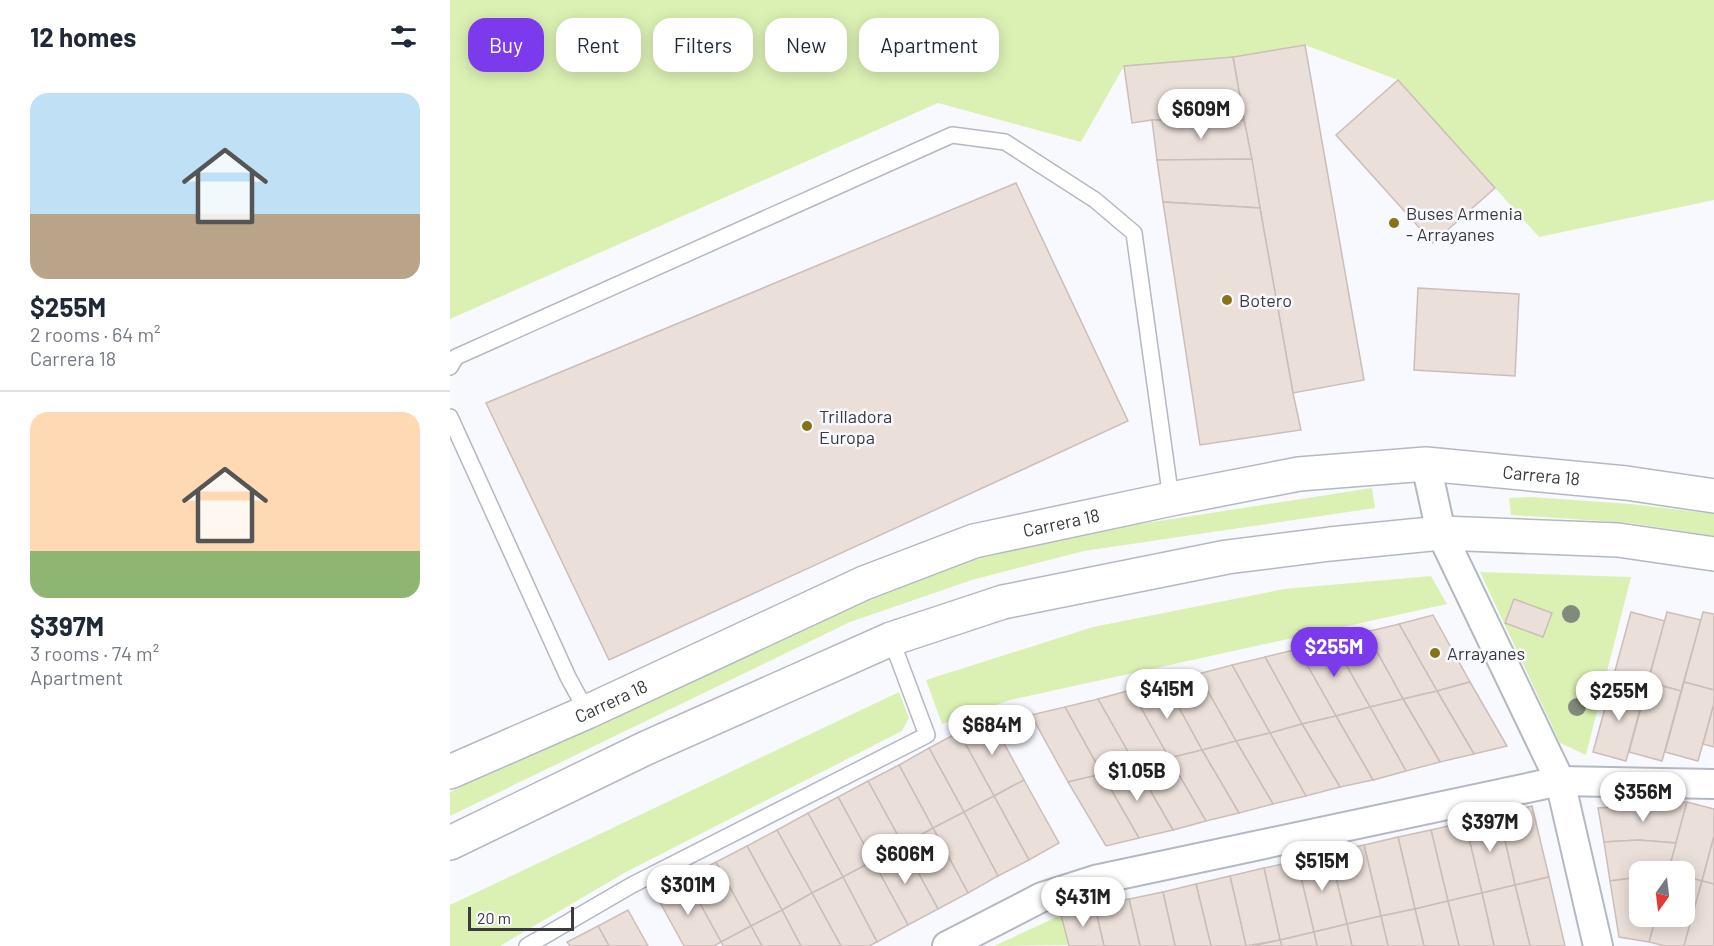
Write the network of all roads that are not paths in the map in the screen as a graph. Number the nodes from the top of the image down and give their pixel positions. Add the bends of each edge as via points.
1 (450, 367) edge
2 (450, 417) edge
3 (1426, 464) junction
4 (1714, 496) edge
5 (1171, 499) junction
6 (1441, 533) junction
7 (1714, 554) edge
8 (891, 639) junction
9 (587, 712) junction
10 (450, 772) edge
11 (1560, 781) junction
12 (1714, 784) edge
13 (450, 843) edge
14 (527, 946) edge
15 (947, 946) edge
16 (1598, 946) edge

1 - 5 lane via 456,357 952,135 1005,142 1095,200 1134,233
2 - 9 lane
3 - 4 main road, Carrera 18 via 1626,483
3 - 5 main road, Carrera 18 via 1299,474
3 - 6 street
5 - 9 main road, Carrera 18 via 974,541 864,583
6 - 7 main road via 1618,540
6 - 8 main road via 1227,557 1003,602
6 - 11 street
8 - 13 main road via 646,748
8 - 14 lane via 927,735 632,885
9 - 10 main road, Carrera 18
11 - 12 street
11 - 15 street via 1095,880 1042,897
11 - 16 street

